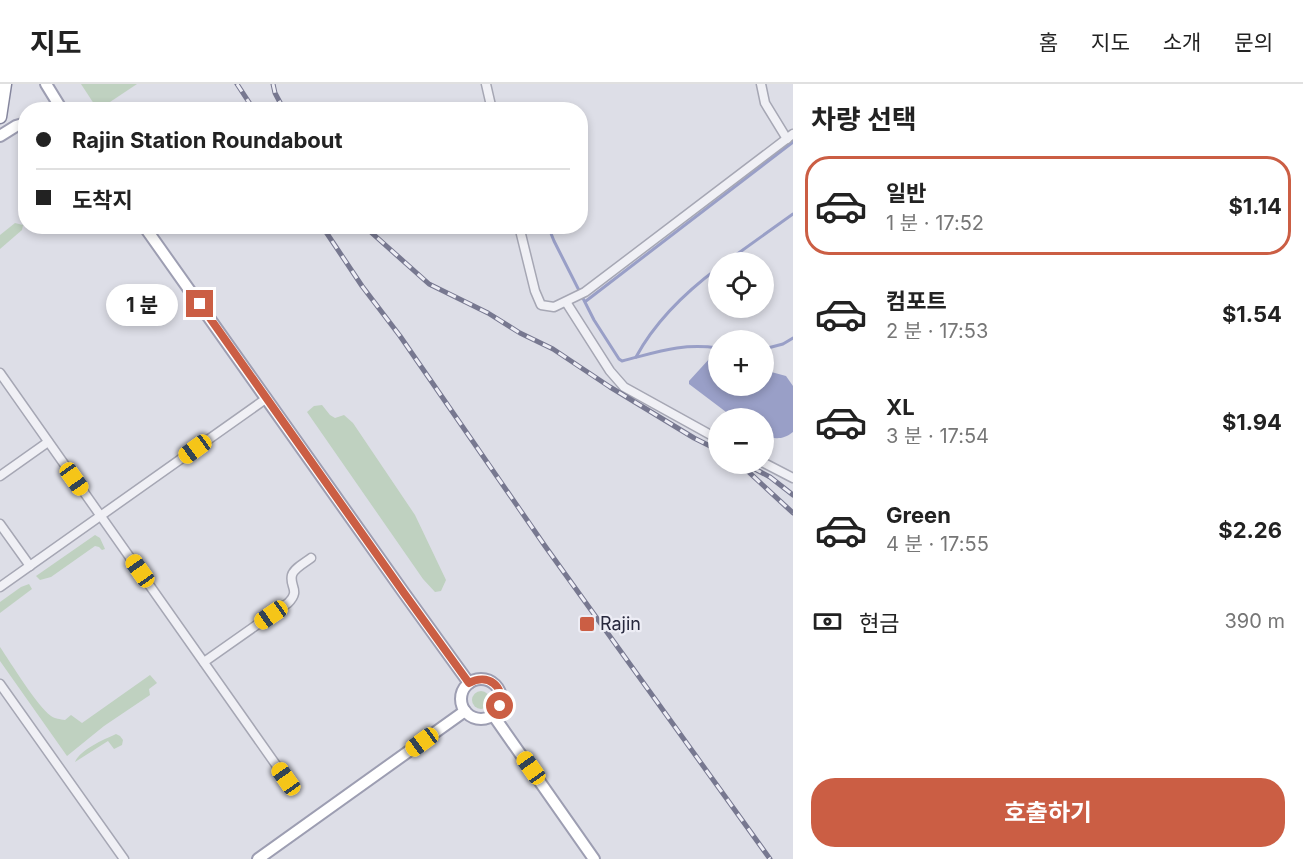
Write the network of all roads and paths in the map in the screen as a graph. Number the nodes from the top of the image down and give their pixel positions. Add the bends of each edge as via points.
1 (5, 84) edge
2 (46, 84) edge
3 (486, 84) edge
4 (761, 84) edge
5 (57, 102) edge
6 (490, 102) edge
7 (0, 117) edge
8 (18, 125) edge
9 (0, 136) edge
10 (790, 137) edge
11 (150, 234) edge
12 (521, 234) edge
13 (566, 302) junction
14 (0, 374) edge
15 (267, 398) junction
16 (708, 433) edge
17 (48, 442) junction
18 (774, 468) edge
19 (0, 476) edge
20 (793, 478) edge
21 (101, 516) junction
22 (0, 524) edge
23 (311, 558) dead end
24 (30, 566) junction
25 (0, 587) edge
26 (204, 662) junction
27 (469, 683) junction
28 (0, 684) edge
29 (465, 711) junction
30 (493, 715) junction
31 (286, 779) dead end
32 (124, 859) edge
33 (258, 859) edge
34 (594, 859) edge

1 - 7 highway
2 - 5 main road
3 - 6 street
4 - 10 street via 765,103
8 - 9 main road
10 - 13 street via 644,249
11 - 15 main road
12 - 13 street via 541,304 554,307
13 - 16 street via 597,353 624,387
14 - 17 street
15 - 21 street
15 - 27 main road
17 - 19 street
17 - 21 street
18 - 20 street
21 - 24 street
21 - 26 street
22 - 24 street
23 - 26 street via 294,571 294,597 288,603
24 - 25 street
26 - 31 street
27 - 29 main road via 462,696
27 - 30 main road via 484,679 497,687 501,702
28 - 32 street
29 - 30 main road via 479,719
29 - 33 main road
30 - 34 main road

